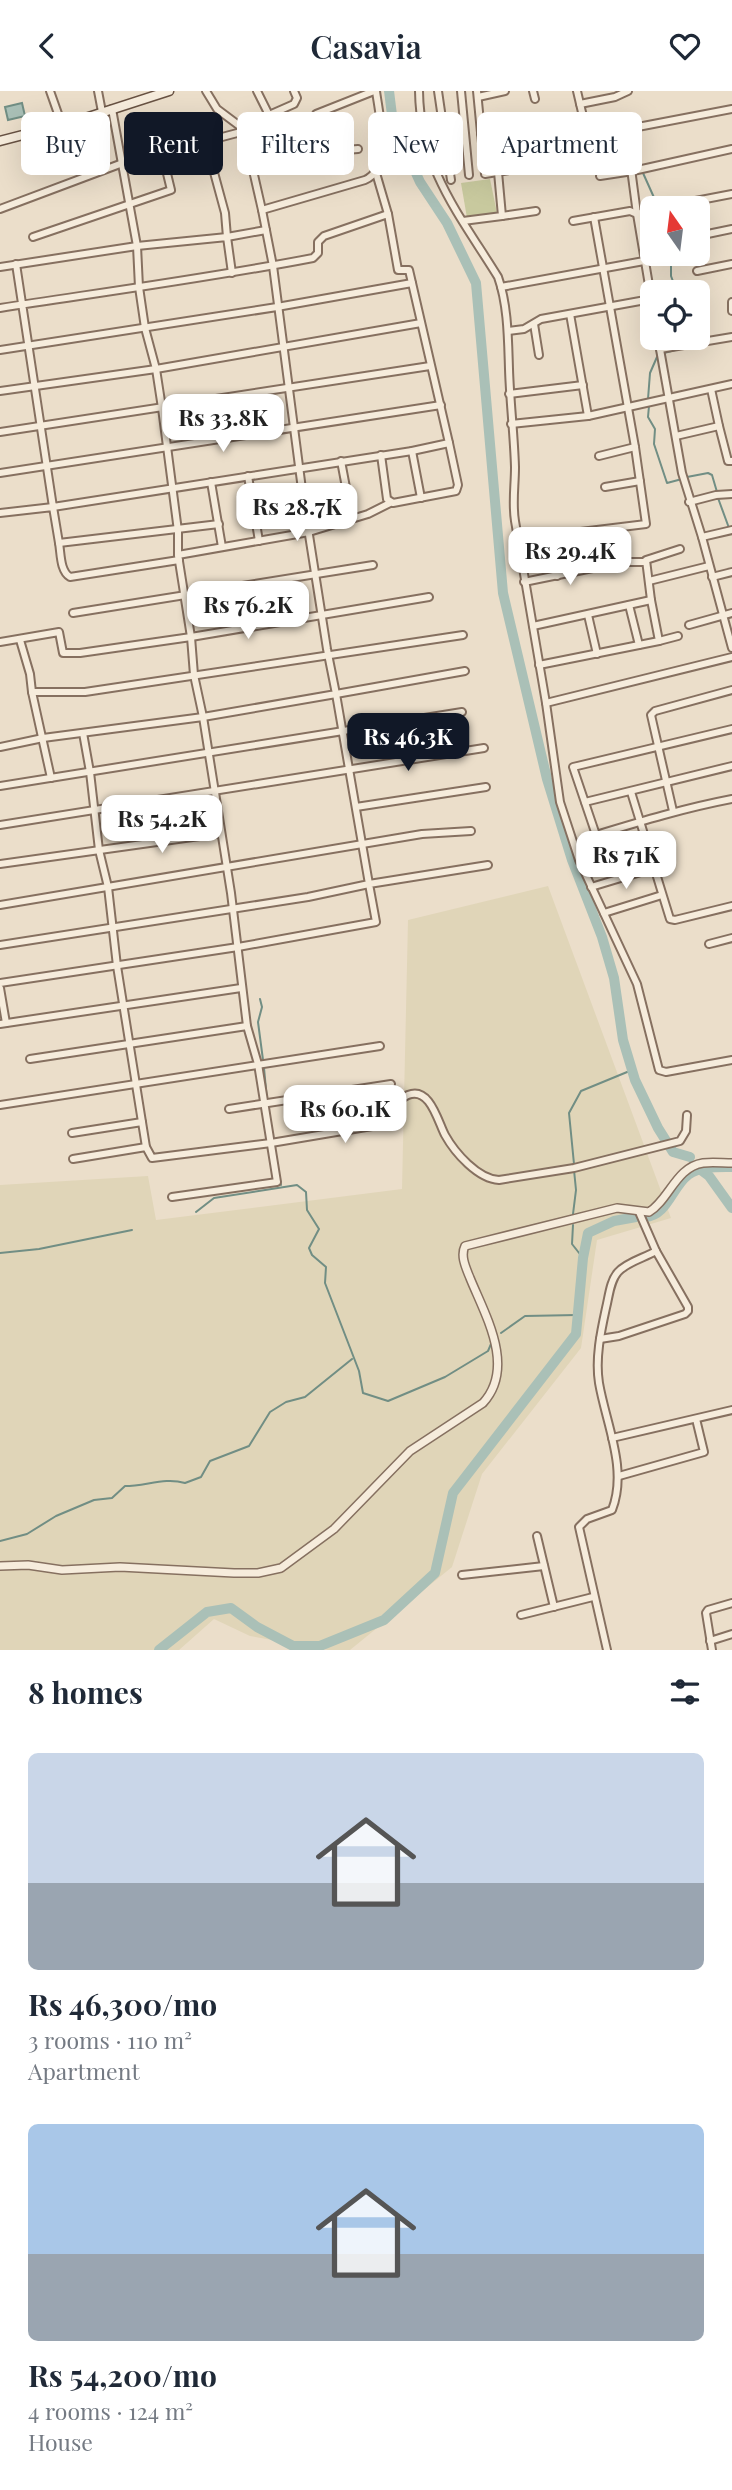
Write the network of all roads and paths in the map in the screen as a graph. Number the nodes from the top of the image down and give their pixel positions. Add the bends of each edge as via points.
1 (50, 91) edge
2 (98, 91) edge
3 (166, 91) edge
4 (205, 91) edge
5 (257, 91) edge
6 (294, 91) edge
7 (375, 91) edge
8 (419, 91) edge
9 (438, 91) edge
10 (461, 91) edge
11 (505, 91) edge
12 (533, 91) edge
13 (577, 91) edge
14 (628, 91) edge
15 (477, 94) edge
16 (535, 99) dead end
17 (580, 104) junction
18 (112, 109) junction
19 (732, 109) edge
20 (57, 112) edge
21 (102, 112) joint
22 (321, 112) edge
23 (378, 112) edge
24 (420, 112) edge
25 (441, 112) edge
26 (479, 112) edge
27 (582, 112) edge
28 (237, 126) edge
29 (642, 128) edge
30 (21, 136) edge
31 (0, 141) edge
32 (354, 149) edge
33 (358, 149) dead end
34 (732, 149) edge
35 (124, 163) edge
36 (120, 164) junction
37 (642, 169) edge
38 (167, 175) edge
39 (215, 175) edge
40 (254, 175) edge
41 (373, 175) edge
42 (377, 175) edge
43 (436, 175) edge
44 (450, 175) edge
45 (469, 175) dead end
46 (498, 175) edge
47 (607, 175) edge
48 (633, 175) edge
49 (600, 176) dead end
50 (451, 180) dead end
51 (732, 194) edge
52 (710, 198) edge
53 (129, 204) junction
54 (0, 209) edge
55 (262, 210) junction
56 (536, 211) dead end
57 (640, 213) edge
58 (388, 214) junction
59 (636, 214) junction
60 (502, 216) junction
61 (594, 217) junction
62 (463, 221) junction
63 (573, 221) dead end
64 (732, 229) edge
65 (266, 230) junction
66 (710, 234) edge
67 (33, 237) dead end
68 (227, 237) junction
69 (640, 238) edge
70 (136, 246) junction
71 (640, 262) edge
72 (16, 264) junction
73 (732, 264) edge
74 (273, 266) junction
75 (0, 267) edge
76 (604, 269) junction
77 (697, 271) dead end
78 (232, 273) junction
79 (412, 283) junction
80 (501, 287) junction
81 (139, 288) junction
82 (640, 301) edge
83 (732, 302) edge
84 (22, 305) junction
85 (277, 307) junction
86 (609, 307) junction
87 (0, 308) edge
88 (732, 310) edge
89 (570, 314) junction
90 (421, 323) junction
91 (534, 324) junction
92 (145, 328) junction
93 (508, 331) junction
94 (732, 337) edge
95 (710, 341) edge
96 (29, 346) junction
97 (283, 346) junction
98 (0, 350) edge
99 (660, 350) edge
100 (539, 355) dead end
101 (430, 366) junction
102 (156, 369) junction
103 (732, 384) edge
104 (583, 386) junction
105 (34, 387) junction
106 (289, 388) junction
107 (711, 389) junction
108 (0, 391) edge
109 (509, 394) junction
110 (669, 398) junction
111 (441, 405) junction
112 (163, 408) junction
113 (627, 408) junction
114 (588, 416) junction
115 (511, 424) junction
116 (40, 426) junction
117 (719, 426) junction
118 (294, 428) junction
119 (0, 432) edge
120 (677, 436) junction
121 (449, 443) junction
122 (635, 447) junction
123 (167, 449) junction
124 (412, 451) junction
125 (381, 455) junction
126 (599, 456) dead end
127 (341, 461) junction
128 (732, 461) edge
129 (46, 467) junction
130 (299, 467) junction
131 (0, 473) edge
132 (248, 476) junction
133 (640, 481) junction
134 (211, 482) junction
135 (605, 487) dead end
136 (173, 489) junction
137 (730, 494) edge
138 (303, 497) junction
139 (421, 498) junction
140 (689, 502) junction
141 (253, 503) junction
142 (390, 503) junction
143 (53, 507) junction
144 (0, 513) edge
145 (352, 519) junction
146 (219, 524) junction
147 (730, 530) edge
148 (178, 531) junction
149 (309, 532) junction
150 (702, 537) junction
151 (259, 541) junction
152 (59, 543) junction
153 (222, 547) junction
154 (680, 549) dead end
155 (178, 558) junction
156 (646, 562) junction
157 (373, 565) dead end
158 (709, 566) junction
159 (732, 572) edge
160 (316, 575) junction
161 (558, 576) junction
162 (712, 577) junction
163 (649, 580) junction
164 (524, 582) junction
165 (185, 597) junction
166 (429, 597) dead end
167 (651, 600) junction
168 (629, 605) junction
169 (73, 613) dead end
170 (732, 613) edge
171 (322, 614) junction
172 (588, 615) junction
173 (723, 615) junction
174 (689, 625) dead end
175 (533, 626) junction
176 (463, 635) dead end
177 (678, 636) dead end
178 (191, 637) junction
179 (20, 639) junction
180 (659, 641) junction
181 (0, 642) edge
182 (639, 645) junction
183 (732, 648) edge
184 (328, 654) junction
185 (597, 654) junction
186 (732, 657) edge
187 (539, 665) junction
188 (466, 671) dead end
189 (194, 675) junction
190 (732, 690) edge
191 (32, 692) junction
192 (336, 694) junction
193 (546, 702) junction
194 (462, 712) dead end
195 (203, 717) junction
196 (732, 729) edge
197 (344, 730) junction
198 (83, 733) junction
199 (43, 738) junction
200 (0, 746) edge
201 (658, 747) junction
202 (484, 748) dead end
203 (209, 754) junction
204 (732, 766) edge
205 (349, 768) junction
206 (90, 772) junction
207 (51, 778) junction
208 (667, 782) junction
209 (0, 786) edge
210 (486, 787) dead end
211 (215, 792) junction
212 (631, 792) junction
213 (732, 799) edge
214 (585, 802) junction
215 (356, 807) junction
216 (96, 811) junction
217 (673, 811) junction
218 (639, 822) junction
219 (0, 825) edge
220 (471, 831) dead end
221 (221, 832) junction
222 (645, 842) junction
223 (363, 846) junction
224 (99, 850) junction
225 (596, 855) dead end
226 (0, 864) edge
227 (488, 865) dead end
228 (654, 868) junction
229 (226, 869) junction
230 (369, 884) junction
231 (108, 887) junction
232 (591, 887) junction
233 (662, 895) junction
234 (0, 905) edge
235 (732, 906) edge
236 (232, 909) junction
237 (604, 913) junction
238 (113, 927) junction
239 (732, 938) edge
240 (709, 944) dead end
241 (0, 945) edge
242 (238, 947) junction
243 (117, 966) junction
244 (0, 986) edge
245 (241, 988) junction
246 (124, 1007) junction
247 (3, 1024) edge
248 (247, 1026) junction
249 (130, 1044) junction
250 (380, 1046) dead end
251 (30, 1059) dead end
252 (732, 1060) edge
253 (258, 1064) junction
254 (391, 1084) dead end
255 (136, 1085) junction
256 (264, 1104) junction
257 (0, 1105) edge
258 (229, 1109) dead end
259 (687, 1115) dead end
260 (142, 1122) junction
261 (72, 1133) dead end
262 (271, 1143) junction
263 (146, 1147) junction
264 (73, 1159) dead end
265 (732, 1163) edge
266 (172, 1197) dead end
267 (639, 1212) junction
268 (656, 1251) junction
269 (600, 1339) junction
270 (732, 1411) edge
271 (696, 1419) junction
272 (612, 1439) junction
273 (619, 1476) junction
274 (537, 1536) dead end
275 (0, 1566) edge
276 (544, 1566) junction
277 (463, 1574) dead end
278 (593, 1597) junction
279 (732, 1603) edge
280 (554, 1607) junction
281 (521, 1615) dead end
282 (732, 1634) edge
283 (710, 1641) junction
284 (607, 1650) edge
285 (712, 1650) edge

1 - 20 street
2 - 21 street
3 - 18 main road
4 - 28 street
5 - 6 street via 269,115 294,104
7 - 22 street
7 - 23 street
8 - 24 street
9 - 25 street
10 - 45 street
11 - 15 street
12 - 16 street
13 - 17 street
14 - 17 street
15 - 26 street
17 - 27 street
18 - 21 main road
18 - 36 street
19 - 29 street
30 - 31 main road
32 - 33 street
34 - 37 street
35 - 36 street
36 - 53 street
36 - 54 street
38 - 53 street via 171,190
39 - 68 street
40 - 55 street
41 - 55 street
42 - 58 street
43 - 62 street
44 - 50 street
46 - 60 street
47 - 49 street
48 - 59 street
51 - 52 street
53 - 67 street
53 - 70 street
55 - 65 street
56 - 60 street
57 - 59 street
58 - 74 street via 324,236 313,258
58 - 79 street via 398,270 408,269
59 - 61 street
59 - 69 street
60 - 62 street
61 - 63 street
61 - 76 street
62 - 80 street
64 - 66 street
65 - 68 street
65 - 74 street
68 - 70 street
68 - 78 street
70 - 72 street
70 - 81 street
71 - 76 street
72 - 75 street
72 - 84 street
73 - 77 street
74 - 78 street
74 - 85 street
76 - 80 street
76 - 86 street
78 - 81 street
79 - 85 street
79 - 90 street
80 - 93 street
81 - 84 street
81 - 92 street
82 - 86 street
83 - 88 street
84 - 87 street
84 - 96 street
85 - 92 street
85 - 97 street
86 - 89 street
86 - 113 street
89 - 91 street
89 - 104 street
90 - 97 street
90 - 101 street
91 - 93 street
91 - 100 street
92 - 96 street
92 - 102 street
93 - 109 street
94 - 95 street
96 - 98 street
96 - 105 street
97 - 102 street
97 - 106 street
99 - 110 street
101 - 106 street
101 - 111 street
102 - 105 street
102 - 112 street
103 - 107 street
104 - 109 street
104 - 114 street
105 - 108 street
105 - 116 street
106 - 112 street
106 - 118 street
107 - 110 street
107 - 117 street
109 - 115 street
110 - 113 street
110 - 120 street
111 - 118 street
111 - 121 street
112 - 116 street
112 - 123 street
113 - 114 street
113 - 122 street
114 - 115 street
115 - 164 street via 512,501
116 - 119 street
116 - 129 street
117 - 120 street
117 - 128 street via 728,461
118 - 123 street
118 - 130 street
120 - 140 street
121 - 124 street
121 - 139 street via 458,489
122 - 126 street
122 - 133 street
123 - 129 street
123 - 136 street
124 - 125 street
124 - 139 street
125 - 127 street
125 - 142 street
127 - 130 street
127 - 145 street
129 - 131 street
129 - 143 street
130 - 132 street
130 - 138 street
132 - 134 street
132 - 141 street
133 - 135 street
133 - 161 street via 646,524 556,535
134 - 136 street
134 - 146 street
136 - 143 street
136 - 148 street
137 - 140 street
138 - 141 street
138 - 149 street
139 - 142 street
140 - 150 street
141 - 151 street
142 - 145 street
143 - 144 street
143 - 152 street
145 - 149 street
146 - 148 street
146 - 153 street
147 - 150 street
148 - 152 street
148 - 155 street
149 - 151 street
149 - 160 street
150 - 158 street
151 - 153 street
152 - 155 street via 63,568 70,577
153 - 155 street
154 - 156 street
155 - 165 street
156 - 161 street via 622,562
156 - 163 street
157 - 160 street
158 - 162 street
158 - 163 street
159 - 162 street
160 - 165 street
160 - 171 street
161 - 164 street
162 - 173 street
163 - 167 street
164 - 175 street
165 - 169 street
165 - 178 street
166 - 171 street
167 - 168 street
167 - 180 street
168 - 172 street
168 - 182 street
170 - 173 street
171 - 178 street
171 - 184 street
172 - 175 street
172 - 185 street
173 - 174 street
173 - 183 street
175 - 187 street
176 - 184 street
177 - 180 street
178 - 179 street via 63,653 59,632
178 - 189 street
179 - 181 street
179 - 191 street
180 - 182 street
182 - 185 street
184 - 189 street
184 - 192 street
185 - 187 street
186 - 193 street
187 - 193 street
188 - 192 street
189 - 191 street via 85,692
189 - 195 street
190 - 201 street via 654,711 651,719
191 - 199 street
192 - 195 street
192 - 197 street
193 - 232 street via 560,802
194 - 197 street
195 - 198 street
195 - 203 street
196 - 201 street
197 - 203 street
197 - 205 street
198 - 199 street
198 - 206 street
199 - 200 street
199 - 207 street
201 - 208 street
201 - 214 street via 573,767
202 - 205 street
203 - 206 street
203 - 211 street
204 - 208 street
205 - 211 street
205 - 215 street
206 - 207 street
206 - 216 street
207 - 209 street
208 - 212 street
208 - 217 street
210 - 215 street
211 - 216 street
211 - 221 street
212 - 214 street
212 - 218 street
213 - 217 street
214 - 218 street via 596,835
215 - 223 street
216 - 219 street
216 - 224 street
217 - 218 street
218 - 222 street
220 - 223 street via 422,834
221 - 224 street
221 - 229 street
222 - 225 street
222 - 228 street
223 - 229 street
223 - 230 street
224 - 226 street
224 - 231 street
227 - 230 street
228 - 232 street
228 - 233 street
229 - 231 street
229 - 236 street
230 - 236 street
230 - 242 street via 376,922
231 - 234 street
231 - 238 street
232 - 237 street
233 - 235 street via 672,920
233 - 237 street
236 - 238 street
236 - 242 street
237 - 252 street via 637,985 659,1070
238 - 241 street
238 - 243 street
239 - 240 street
242 - 243 street
242 - 245 street
243 - 244 street
243 - 246 street
244 - 247 street
245 - 246 street
245 - 248 street
246 - 247 street
246 - 249 street
248 - 249 street
248 - 253 street
249 - 251 street
249 - 255 street
250 - 253 street
253 - 255 street
253 - 256 street
254 - 256 street
255 - 257 street
255 - 260 street
256 - 258 street
256 - 262 street
259 - 262 street via 680,1141 574,1168 493,1179 479,1173 453,1146 424,1097 411,1093 384,1124
260 - 261 street
260 - 263 street
262 - 263 street via 157,1159
262 - 266 street via 277,1182
263 - 264 street
265 - 267 street via 700,1163 681,1176 656,1208
267 - 268 street
267 - 275 street via 618,1208 465,1246 467,1271 499,1353 491,1395 410,1451 334,1529 281,1568 234,1573
268 - 269 street via 618,1273
268 - 269 street via 688,1311
269 - 272 street via 599,1381
270 - 271 street
271 - 272 street
271 - 273 street via 704,1452
272 - 273 street
273 - 278 street via 612,1510 580,1524
274 - 276 street
276 - 277 street
276 - 280 street
278 - 280 street
278 - 284 street
279 - 283 street via 706,1613
280 - 281 street
282 - 283 street
283 - 285 street

